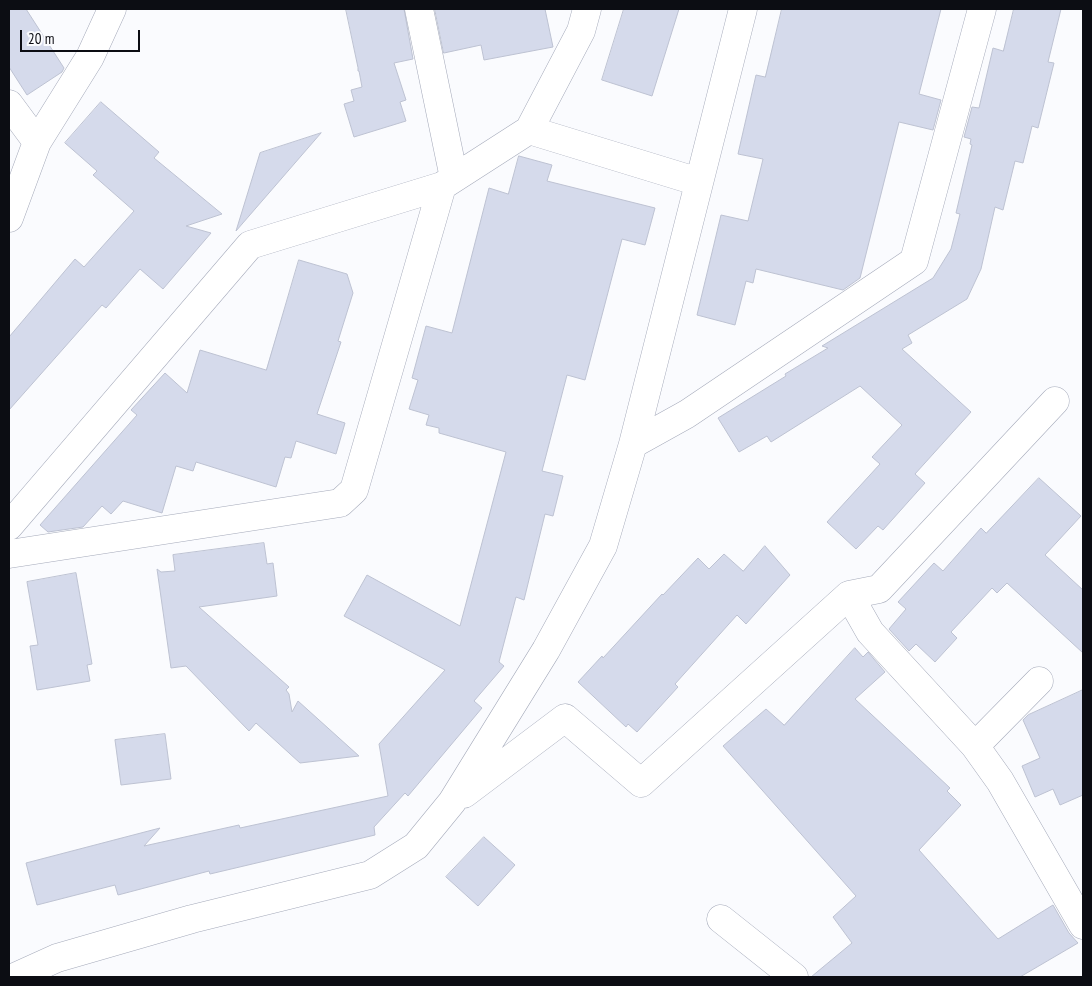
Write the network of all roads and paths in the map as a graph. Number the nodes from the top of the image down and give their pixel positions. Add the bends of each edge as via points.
1 (112, 9) edge
2 (419, 9) edge
3 (587, 9) edge
4 (743, 9) edge
5 (982, 9) edge
6 (9, 104) edge
7 (529, 130) junction
8 (37, 142) junction
9 (448, 182) junction
10 (699, 182) junction
11 (9, 218) edge
12 (1055, 400) dead end
13 (633, 444) junction
14 (9, 526) edge
15 (9, 554) edge
16 (849, 595) junction
17 (1039, 681) dead end
18 (975, 746) junction
19 (452, 802) junction
20 (722, 919) dead end
21 (1083, 925) edge
22 (15, 977) edge
23 (794, 977) edge

1 - 8 street via 90,57
2 - 9 street
3 - 7 street via 581,31
4 - 10 street
5 - 13 street via 914,261 687,414
6 - 8 street
7 - 9 street
7 - 10 street
8 - 11 street
9 - 14 street via 250,245
9 - 15 street via 354,490 340,503
10 - 13 street
12 - 16 street via 879,589
13 - 19 street via 603,546 546,650
16 - 18 street via 870,632
16 - 19 street via 642,783 565,718
17 - 18 street
18 - 21 street via 1000,781
19 - 22 street via 416,846 370,876 192,920 57,958
20 - 23 street

